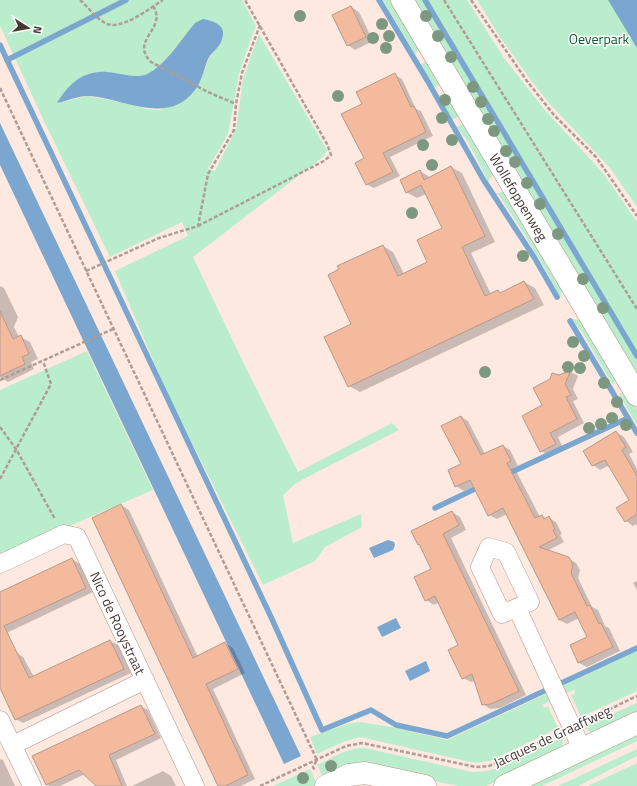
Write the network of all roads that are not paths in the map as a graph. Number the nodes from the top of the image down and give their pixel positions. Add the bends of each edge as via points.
1 (402, 0) edge
2 (637, 395) edge
3 (0, 564) edge
4 (517, 608) dead end
5 (145, 680) junction
6 (0, 720) edge
7 (637, 723) edge
8 (13, 745) junction
9 (582, 749) junction
10 (321, 780) edge
11 (32, 786) edge
12 (195, 786) edge
13 (425, 786) edge
14 (505, 786) edge

1 - 2 street, Wollefoppenweg
3 - 5 street, Nico de Rooystraat via 64,534 77,536
4 - 9 street
5 - 8 street
5 - 12 street, Nico de Rooystraat
6 - 8 street
7 - 9 street, Jacques de Graaffweg
8 - 11 street
9 - 14 street, Jacques de Graaffweg
10 - 13 street via 364,773

